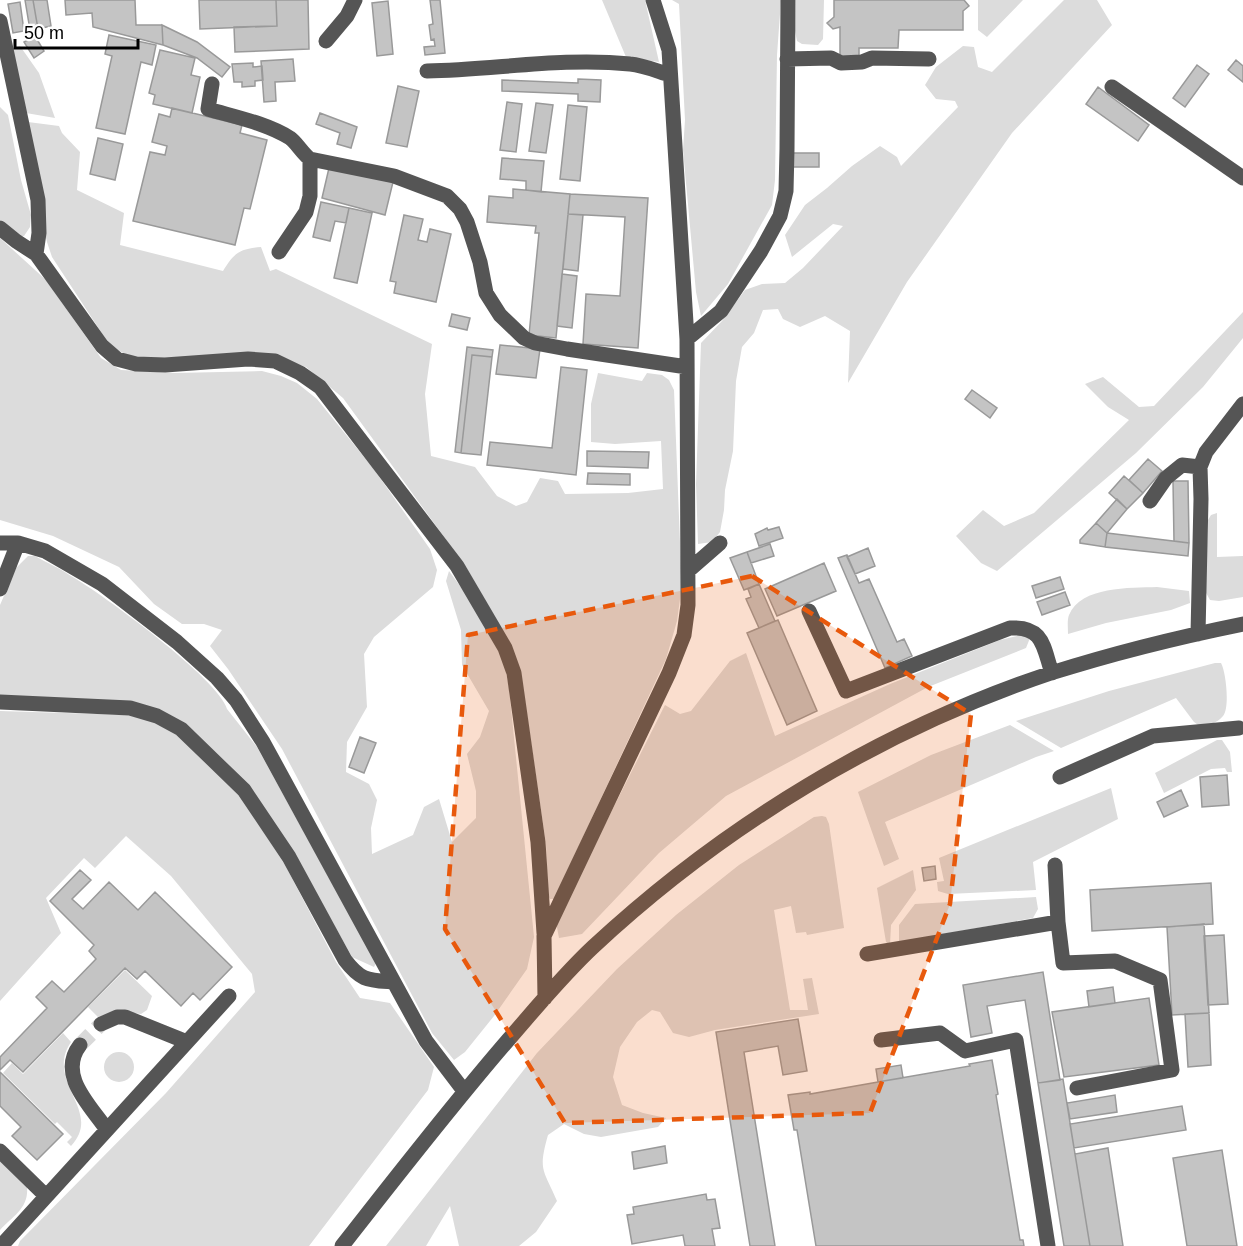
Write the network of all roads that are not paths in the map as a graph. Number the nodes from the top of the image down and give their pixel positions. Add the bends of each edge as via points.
1 (355, 0) edge
2 (653, 0) edge
3 (788, 0) edge
4 (0, 21) edge
5 (326, 40) dead end
6 (787, 59) junction
7 (929, 59) dead end
8 (427, 71) dead end
9 (670, 75) junction
10 (212, 84) dead end
11 (7, 85) edge
12 (1112, 87) dead end
13 (310, 159) junction
14 (1243, 178) edge
15 (0, 228) edge
16 (279, 252) dead end
17 (36, 254) junction
18 (687, 339) junction
19 (687, 367) junction
20 (1243, 404) edge
21 (1200, 467) junction
22 (1150, 501) dead end
23 (0, 543) edge
24 (18, 543) junction
25 (720, 543) dead end
26 (689, 570) junction
27 (0, 589) edge
28 (809, 611) dead end
29 (1243, 624) edge
30 (1198, 634) junction
31 (1052, 673) junction
32 (0, 702) edge
33 (1239, 728) dead end
34 (1060, 777) dead end
35 (1055, 865) dead end
36 (1058, 922) junction
37 (544, 936) junction
38 (867, 954) dead end
39 (393, 982) junction
40 (228, 996) dead end
41 (545, 998) junction
42 (100, 1024) tunnel mouth
43 (880, 1040) dead end
44 (187, 1042) junction
45 (80, 1045) tunnel mouth
46 (1077, 1088) dead end
47 (464, 1091) junction
48 (107, 1130) junction
49 (0, 1151) edge
50 (46, 1197) junction
51 (1, 1246) edge
52 (342, 1246) edge
53 (1048, 1246) edge

1 - 5 street
2 - 9 street via 669,50
3 - 6 street
4 - 11 street
6 - 7 street via 831,58 841,63 872,58
6 - 18 street via 786,180 780,216 721,311
8 - 9 street via 567,62 632,64
9 - 18 street
10 - 13 street via 208,109 257,123 292,139
11 - 17 street via 38,200
12 - 14 street
13 - 16 street via 306,212
13 - 19 street via 394,176 447,196 467,222 486,293 500,315 524,338 567,349
15 - 17 street
17 - 37 street via 102,346 117,359 165,365 275,361 320,387 457,566 505,648 514,673 538,842
18 - 19 street
19 - 26 street
20 - 21 street via 1206,452
21 - 22 street via 1182,465 1166,478
21 - 30 street
23 - 24 street
24 - 27 street
24 - 39 street via 45,551 102,584 196,658 236,700 263,742
25 - 26 street
26 - 37 street via 684,635 669,673
28 - 31 street via 846,692 1021,627 1041,639
29 - 30 street
30 - 31 street
31 - 41 street via 887,741 792,794 680,873 593,948
32 - 39 street via 130,708 181,729 244,790 289,857 355,973 367,980
33 - 34 street via 1153,736
35 - 36 street
36 - 38 street
36 - 46 street via 1063,963 1115,961 1160,980 1172,1070
37 - 41 street
39 - 47 street via 426,1041
40 - 44 street
41 - 47 street
42 - 44 street via 125,1017
43 - 53 street via 940,1033 965,1051 1016,1040
44 - 48 street
45 - 48 street via 71,1065 76,1085
47 - 52 street
48 - 50 street
49 - 50 street
50 - 51 street

